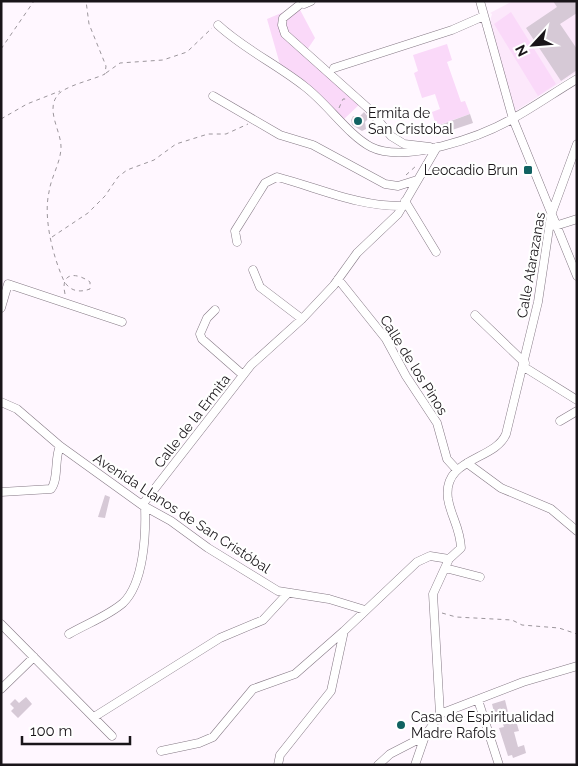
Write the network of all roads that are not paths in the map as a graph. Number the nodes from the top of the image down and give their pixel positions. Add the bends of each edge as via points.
1 (480, 1) edge
2 (304, 4) edge
3 (484, 16) junction
4 (218, 25) road end
5 (334, 68) dead end
6 (577, 79) edge
7 (213, 96) dead end
8 (513, 119) junction
9 (577, 144) edge
10 (436, 147) junction
11 (417, 180) junction
12 (404, 204) junction
13 (551, 215) junction
14 (577, 219) edge
15 (555, 226) junction
16 (236, 242) dead end
17 (436, 252) dead end
18 (253, 270) dead end
19 (577, 276) edge
20 (338, 279) junction
21 (1, 308) edge
22 (215, 310) dead end
23 (475, 315) dead end
24 (302, 319) junction
25 (122, 322) dead end
26 (524, 365) junction
27 (243, 375) junction
28 (577, 400) edge
29 (1, 402) edge
30 (577, 410) edge
31 (560, 421) dead end
32 (60, 446) junction
33 (467, 463) junction
34 (457, 470) junction
35 (1, 492) edge
36 (143, 506) junction
37 (577, 531) edge
38 (449, 558) junction
39 (445, 568) junction
40 (480, 577) dead end
41 (288, 593) junction
42 (365, 610) junction
43 (1, 624) edge
44 (344, 631) junction
45 (69, 634) dead end
46 (34, 657) junction
47 (577, 666) edge
48 (1, 689) edge
49 (478, 700) junction
50 (440, 714) junction
51 (94, 717) junction
52 (112, 736) dead end
53 (425, 736) junction
54 (161, 751) dead end
55 (278, 765) edge
56 (378, 765) edge
57 (415, 765) edge
58 (499, 765) edge

1 - 3 street
2 - 10 street via 283,18 282,29 369,109 395,140
3 - 5 street via 452,30
3 - 8 street
4 - 10 street via 235,40 298,81 361,141 389,153 410,153
6 - 8 street
7 - 11 street via 280,135 313,145 384,184 398,186
8 - 10 street
8 - 13 street
9 - 13 street, Calle Atarazanas
10 - 11 street, Calle de la Ermita
11 - 12 street, Calle de la Ermita
12 - 16 street via 387,206 348,199 277,177 265,183 236,231
12 - 17 street
12 - 20 street, Calle de la Ermita via 389,223 357,252
13 - 15 street
13 - 26 street, Calle Atarazanas via 544,270
14 - 15 street
15 - 19 street
18 - 24 street via 260,287
20 - 24 street, Calle de la Ermita
20 - 34 street, Calle de los Pinos via 386,339 437,424 447,459
21 - 25 street via 8,284
22 - 27 street, Calle de la Ermita via 207,318 200,334 202,339
23 - 26 street
24 - 27 street, Calle de la Ermita
26 - 28 street
26 - 33 street, Calle Atarazanas via 504,440
27 - 36 street, Calle de la Ermita
29 - 32 street, Avenida Llanos de San Cristóbal via 17,410
30 - 31 street
32 - 35 street via 56,456 55,483 51,489
32 - 36 street, Avenida Llanos de San Cristóbal
33 - 34 street, Calle Atarazanas
33 - 37 street via 501,488 551,509
34 - 38 street via 449,484 448,499 460,532 461,548
36 - 41 street, Avenida Llanos de San Cristóbal via 278,591
36 - 45 street via 142,561 134,586 123,602
38 - 39 street
38 - 42 street via 430,556 416,562
39 - 40 street
39 - 50 street via 434,594
41 - 42 street, Avenida Llanos de San Cristóbal via 329,599
41 - 51 street via 264,620 220,638
42 - 44 street
43 - 46 street
44 - 54 street via 295,674 253,689 214,737 199,744
44 - 55 street via 331,691 280,755
46 - 48 street
46 - 51 street
47 - 49 street
49 - 50 street
49 - 58 street
50 - 53 street
51 - 52 street
53 - 56 street via 390,754
53 - 57 street

